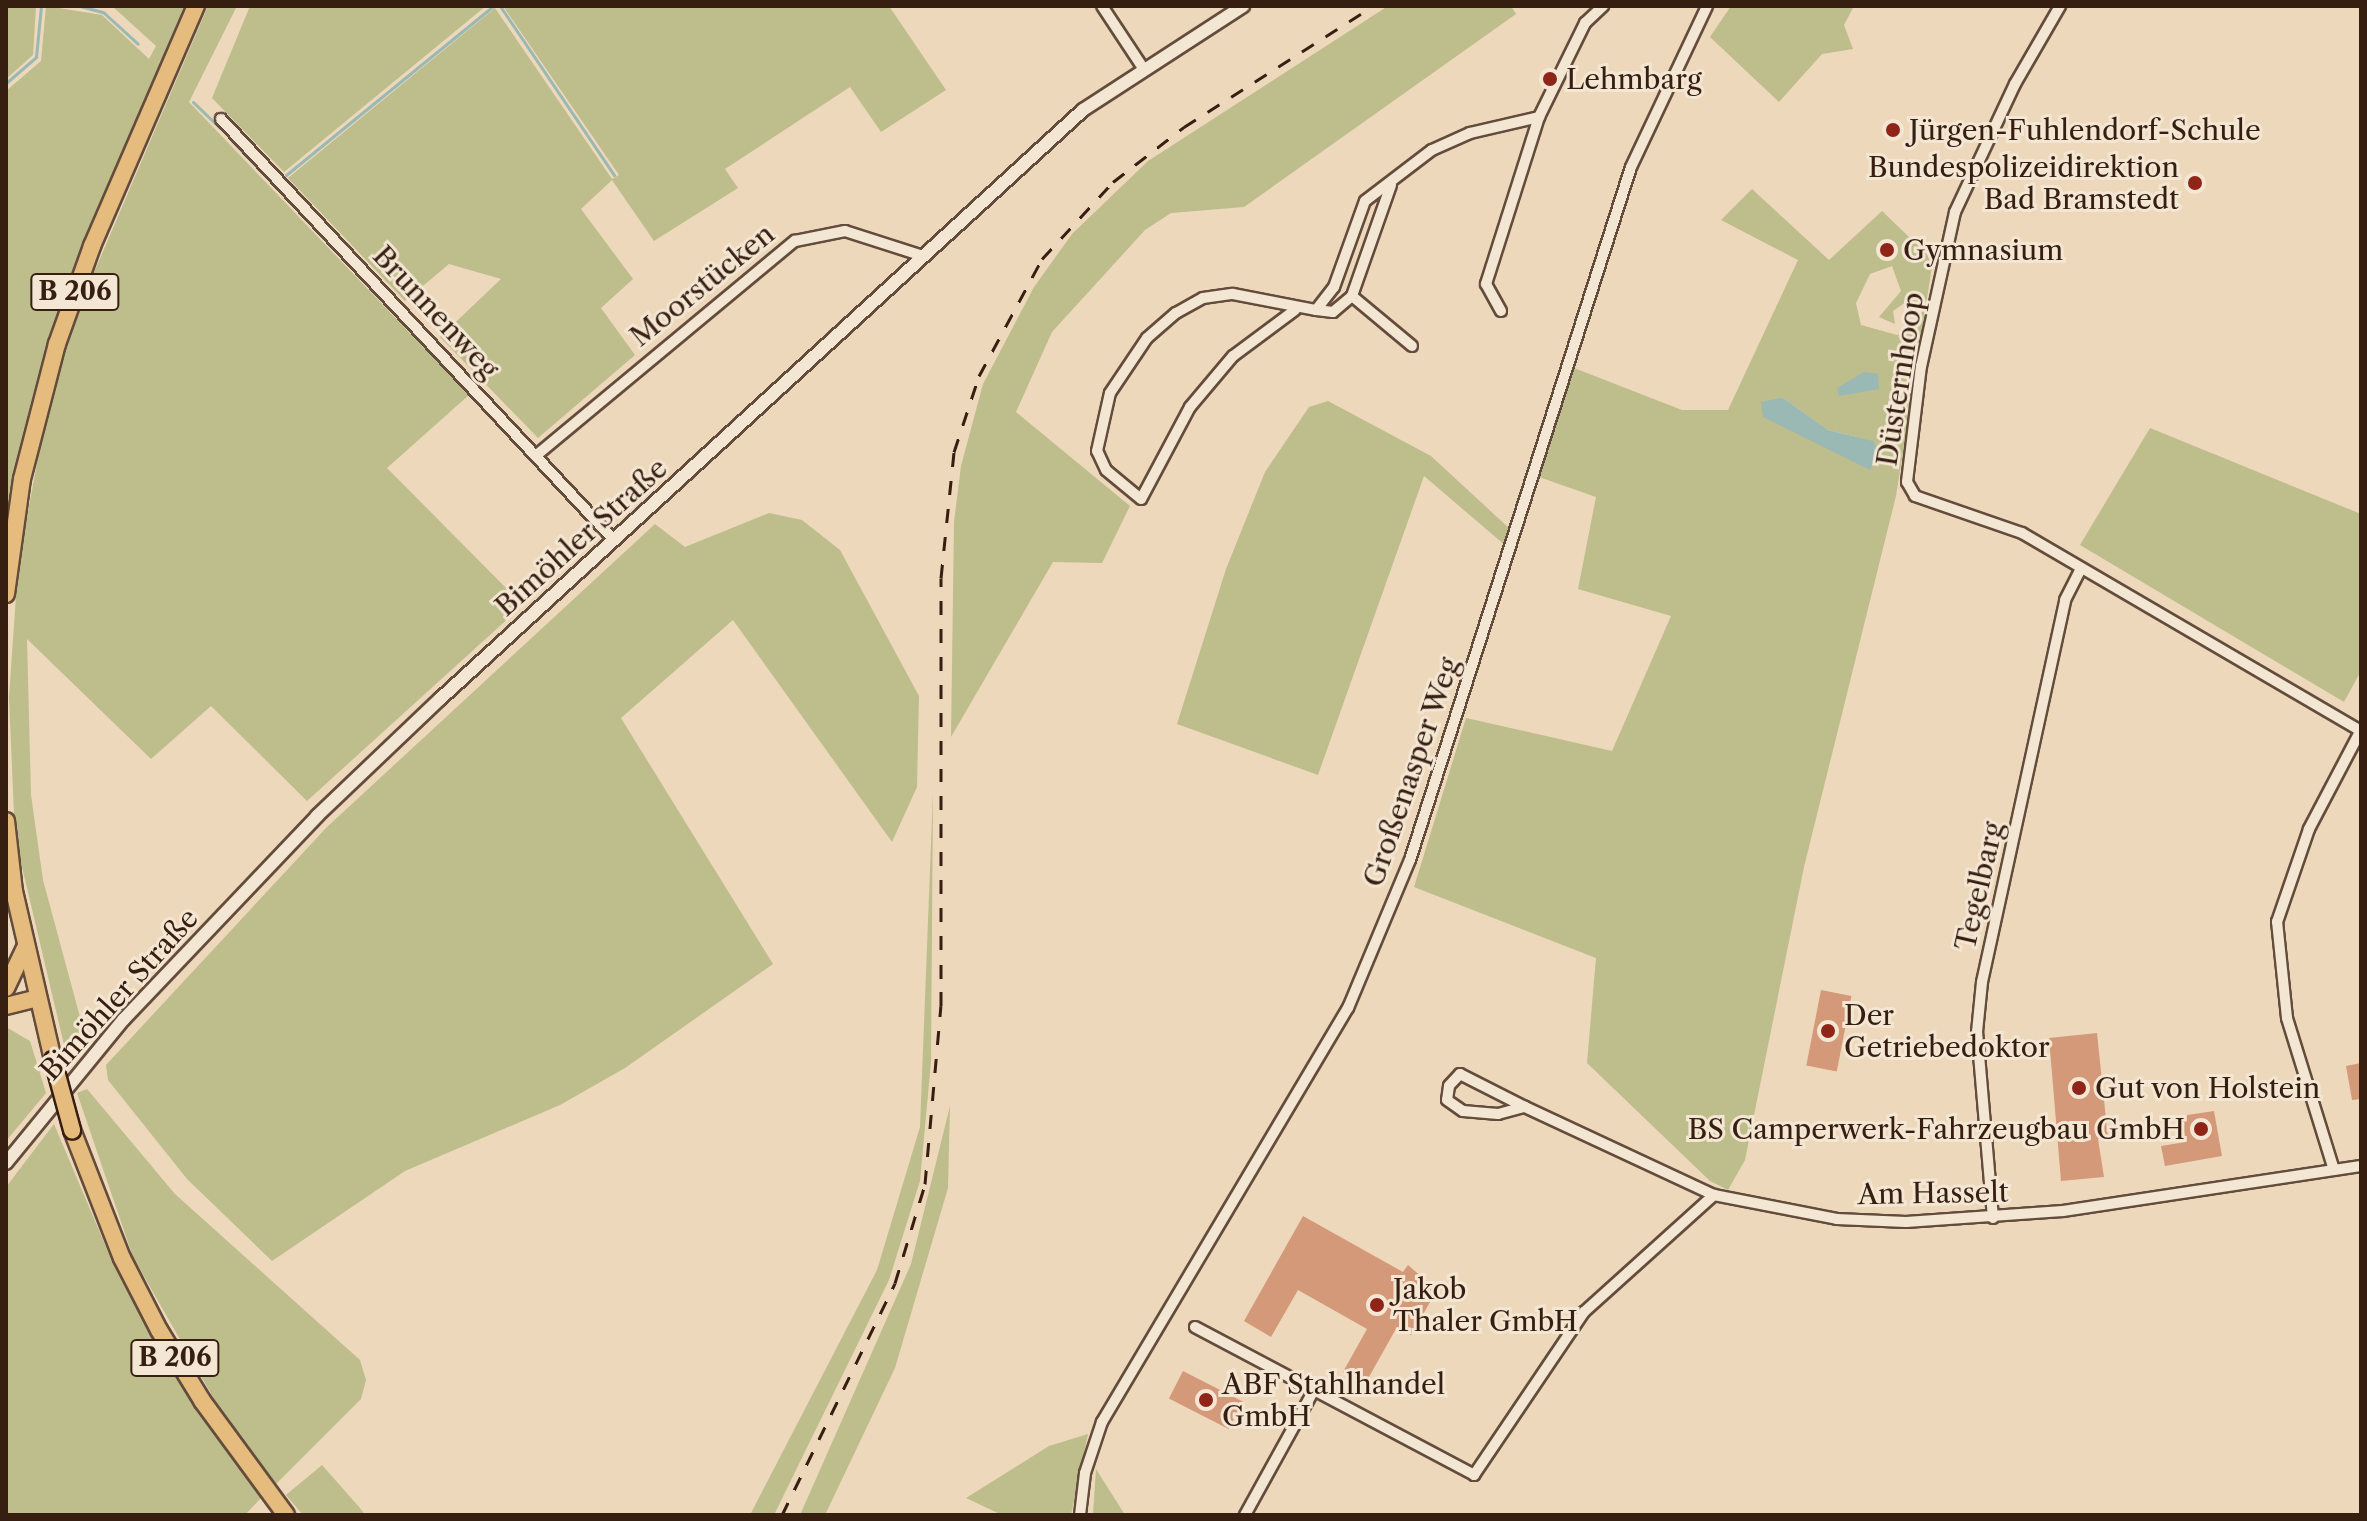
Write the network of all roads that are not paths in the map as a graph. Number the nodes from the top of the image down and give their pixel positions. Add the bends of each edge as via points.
1 (196, 6) edge
2 (1102, 6) edge
3 (1243, 6) edge
4 (1603, 6) edge
5 (1707, 6) edge
6 (2060, 6) edge
7 (1143, 68) junction
8 (1539, 117) junction
9 (221, 119) dead end
10 (1391, 185) junction
11 (923, 256) junction
12 (1352, 296) junction
13 (1295, 310) junction
14 (1316, 310) junction
15 (1501, 311) dead end
16 (1412, 346) dead end
17 (538, 454) junction
18 (614, 540) junction
19 (2080, 571) junction
20 (6, 594) edge
21 (2361, 731) edge
22 (6, 821) edge
23 (25, 946) junction
24 (6, 988) edge
25 (37, 998) junction
26 (6, 1006) edge
27 (1525, 1107) junction
28 (6, 1163) edge
29 (2361, 1166) edge
30 (2334, 1170) junction
31 (1714, 1195) junction
32 (1993, 1218) junction
33 (1195, 1327) dead end
34 (1313, 1392) junction
35 (286, 1515) edge
36 (1080, 1515) edge
37 (1245, 1515) edge

1 - 20 main road, B 206 via 92,246 57,344 22,479
2 - 7 street
3 - 7 street, Bimöhler Straße
4 - 8 street via 1585,23
5 - 36 street, Großenasper Weg via 1631,167 1410,860 1348,1008 1102,1422 1085,1473
6 - 19 street, Düsternhoop via 2015,84 1955,212 1921,366 1907,482 1915,496 2022,533
7 - 11 street, Bimöhler Straße via 1083,110
8 - 10 street via 1458,138 1432,150
8 - 15 street via 1486,284
9 - 17 street, Brunnenweg
10 - 12 street
10 - 14 street via 1365,201 1334,287
11 - 17 street, Moorstücken via 845,231 795,241 665,342
11 - 18 street, Bimöhler Straße
12 - 14 street via 1333,312
12 - 16 street
13 - 13 street via 1260,296 1203,298 1147,338 1110,393 1100,423 1097,451 1120,486 1141,499 1190,407 1233,356
13 - 14 street
17 - 18 street, Brunnenweg
18 - 28 street, Bimöhler Straße via 308,826 124,1019
19 - 21 street
19 - 32 street, Tegelbarg via 2065,600 1982,982 1977,1032
21 - 30 street via 2309,829 2277,922 2287,1018
22 - 23 main road, B 206
23 - 24 main road
23 - 25 main road, B 206
25 - 26 main road
25 - 35 main road, B 206, bridge via 72,1130 122,1258 203,1402
27 - 27 street, Am Hasselt via 1498,1114 1463,1111 1447,1100 1449,1086 1460,1074
27 - 31 street, Am Hasselt
29 - 30 street, Am Hasselt
30 - 32 street, Am Hasselt via 2193,1196
31 - 32 street, Am Hasselt via 1837,1219
31 - 34 street via 1584,1312 1474,1475
33 - 34 street
34 - 37 street

